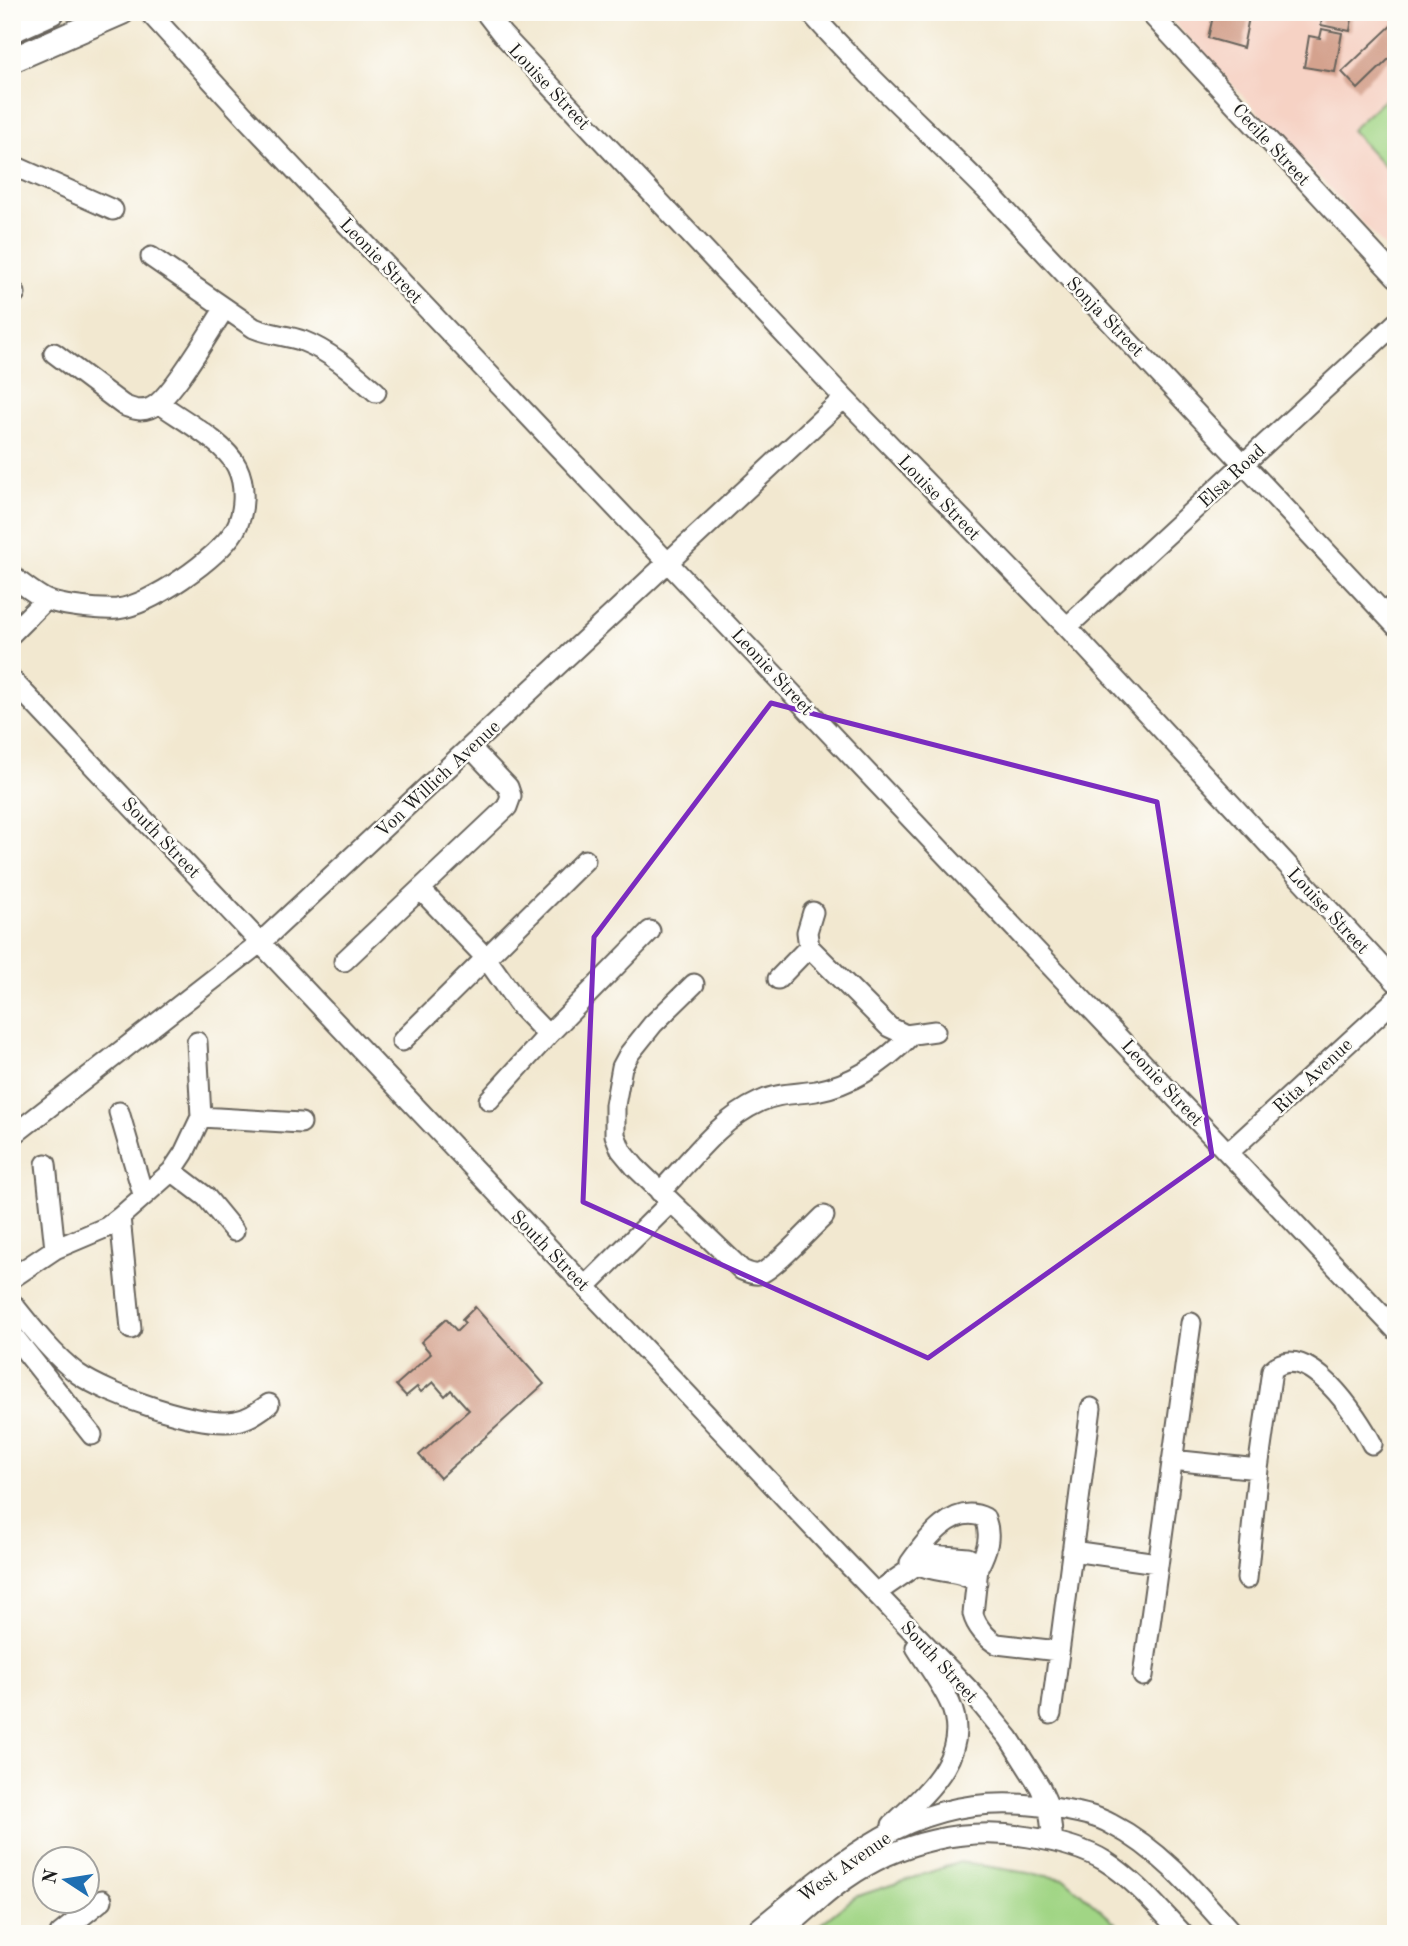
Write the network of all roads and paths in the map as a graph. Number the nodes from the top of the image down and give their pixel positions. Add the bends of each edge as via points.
1 (52, 12) edge
2 (122, 12) edge
3 (149, 12) edge
4 (485, 12) edge
5 (810, 12) edge
6 (1149, 12) edge
7 (12, 30) edge
8 (12, 60) edge
9 (12, 164) edge
10 (113, 210) dead end
11 (151, 257) dead end
12 (1396, 277) edge
13 (225, 308) junction
14 (1396, 323) edge
15 (54, 353) dead end
16 (376, 392) dead end
17 (844, 398) junction
18 (159, 403) junction
19 (1244, 463) junction
20 (669, 561) junction
21 (12, 576) edge
22 (45, 600) junction
23 (1396, 626) edge
24 (1067, 627) junction
25 (12, 633) edge
26 (12, 680) edge
27 (470, 747) junction
28 (585, 860) dead end
29 (421, 890) junction
30 (813, 912) dead end
31 (650, 931) dead end
32 (261, 942) junction
33 (809, 947) junction
34 (486, 958) junction
35 (344, 961) dead end
36 (778, 979) dead end
37 (1396, 982) edge
38 (694, 984) dead end
39 (1396, 999) edge
40 (935, 1031) dead end
41 (548, 1035) junction
42 (911, 1035) junction
43 (402, 1041) dead end
44 (197, 1042) dead end
45 (489, 1100) dead end
46 (119, 1112) dead end
47 (201, 1116) junction
48 (301, 1123) dead end
49 (12, 1136) edge
50 (1229, 1152) junction
51 (46, 1164) dead end
52 (172, 1171) junction
53 (143, 1194) junction
54 (666, 1197) junction
55 (824, 1216) dead end
56 (120, 1217) junction
57 (234, 1231) dead end
58 (55, 1249) junction
59 (12, 1278) edge
60 (586, 1286) junction
61 (12, 1303) edge
62 (1191, 1323) dead end
63 (131, 1329) dead end
64 (1396, 1330) edge
65 (14, 1340) edge
66 (269, 1404) dead end
67 (1091, 1408) dead end
68 (92, 1435) dead end
69 (1372, 1444) dead end
70 (1172, 1460) junction
71 (1258, 1469) junction
72 (1072, 1550) junction
73 (1157, 1563) junction
74 (911, 1568) junction
75 (978, 1575) junction
76 (1247, 1579) dead end
77 (876, 1593) junction
78 (897, 1615) junction
79 (1058, 1651) junction
80 (1143, 1676) dead end
81 (1051, 1714) dead end
82 (1049, 1807) junction
83 (879, 1838) junction
84 (1053, 1841) junction
85 (85, 1914) edge
86 (60, 1934) edge
87 (752, 1934) edge
88 (780, 1934) edge
89 (1183, 1934) edge
90 (1233, 1934) edge

1 - 7 main road
2 - 8 main road
3 - 20 street, Leonie Street
4 - 17 street, Louise Street
5 - 19 street, Sonja Street via 991,195
6 - 12 street, Cecile Street
9 - 10 street
11 - 13 street
13 - 16 street via 254,328 321,350
13 - 18 street
14 - 19 street, Elsa Road
15 - 18 street via 123,405 145,410
17 - 20 street, Von Willich Avenue
17 - 24 street, Louise Street
18 - 22 street via 221,447 238,468 242,506 234,531 180,580 135,604 114,609
19 - 23 street, Sonja Street
19 - 24 street, Elsa Road
20 - 27 street, Von Willich Avenue
20 - 50 street, Leonie Street
21 - 22 street
22 - 25 street
24 - 37 street, Louise Street
26 - 32 street, South Street
27 - 29 street via 508,787 510,802
27 - 32 street, Von Willich Avenue
28 - 34 street
29 - 34 street
29 - 35 street
30 - 33 street via 807,932
31 - 41 street
32 - 49 street, Von Willich Avenue
32 - 60 street, South Street
33 - 36 street
33 - 42 street via 888,1027
34 - 41 street via 520,1006
34 - 43 street
38 - 54 street via 629,1054 617,1093 615,1135 621,1150
39 - 50 street, Rita Avenue
40 - 42 street
41 - 45 street
42 - 54 street via 889,1056 847,1082 771,1097 743,1111 713,1136
44 - 47 street
46 - 53 street
47 - 48 street
47 - 52 street
50 - 64 street, Leonie Street
51 - 58 street
52 - 53 street
52 - 57 street via 206,1197
53 - 56 street
54 - 55 street via 742,1269 756,1274 772,1265
54 - 60 street
56 - 58 street
56 - 63 street
58 - 59 street
60 - 77 street, South Street
61 - 66 street via 60,1359 80,1375 126,1398 224,1422 250,1417
62 - 70 street
65 - 68 street
67 - 72 street
69 - 71 street via 1332,1386 1296,1363 1279,1363 1272,1370
70 - 71 street
70 - 73 street
71 - 76 street
72 - 73 street
72 - 79 street
73 - 80 street
74 - 75 street
74 - 75 street via 925,1544 946,1523 976,1513 985,1518 989,1530 988,1549
74 - 77 street
75 - 79 street via 974,1620 993,1642
77 - 78 street, South Street
78 - 82 street, South Street via 1009,1738
78 - 83 street via 950,1703 954,1739 943,1773 933,1787
79 - 81 street
82 - 83 street, West Avenue via 960,1807
82 - 84 street, South Street
82 - 90 street, West Avenue via 1098,1818 1145,1846 1185,1881
83 - 87 street, West Avenue
84 - 88 street, West Avenue via 985,1833 915,1844 844,1881
84 - 89 street, West Avenue via 1087,1852 1116,1869
85 - 86 street

